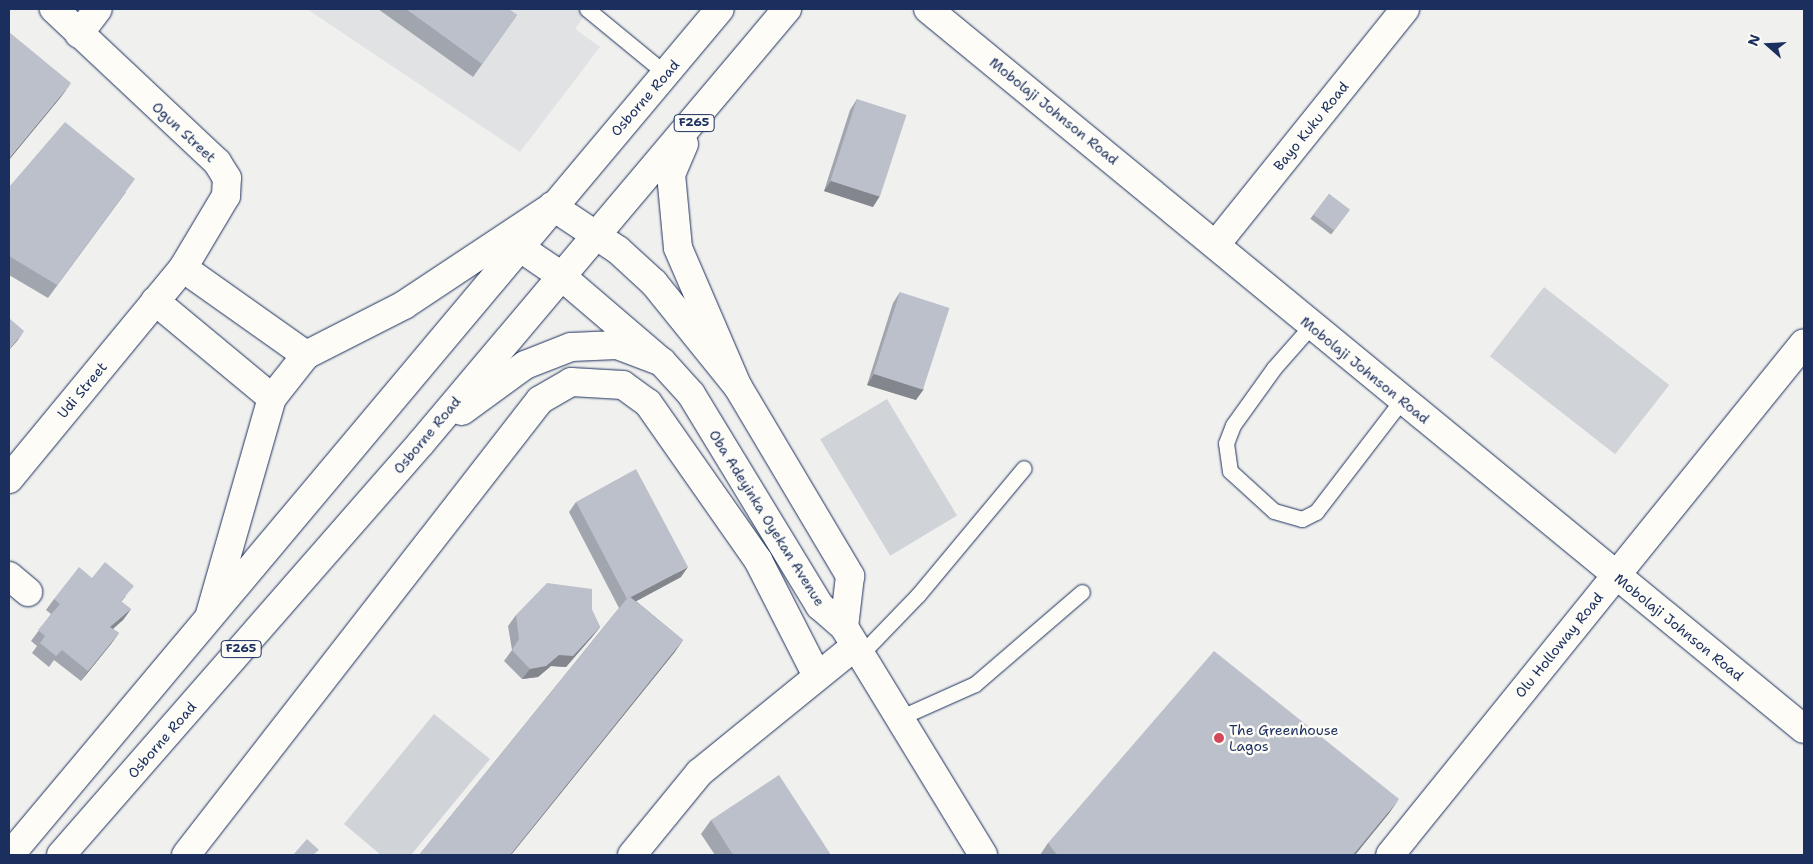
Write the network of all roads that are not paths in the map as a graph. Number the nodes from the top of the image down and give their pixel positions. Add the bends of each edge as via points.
1 (54, 9) edge
2 (98, 9) edge
3 (587, 9) edge
4 (720, 9) edge
5 (787, 9) edge
6 (928, 9) edge
7 (1405, 9) edge
8 (79, 34) junction
9 (666, 74) junction
10 (693, 124) junction
11 (552, 206) junction
12 (596, 234) junction
13 (1217, 244) junction
14 (519, 247) junction
15 (183, 268) junction
16 (560, 275) junction
17 (155, 301) junction
18 (1311, 326) junction
19 (1804, 343) edge
20 (306, 355) junction
21 (662, 362) junction
22 (738, 387) junction
23 (272, 398) junction
24 (1402, 400) junction
25 (421, 443) junction
26 (1024, 468) dead end
27 (9, 478) edge
28 (1615, 575) junction
29 (1082, 592) dead end
30 (210, 614) junction
31 (852, 643) junction
32 (817, 676) junction
33 (899, 718) junction
34 (1804, 729) edge
35 (10, 855) edge
36 (61, 855) edge
37 (187, 855) edge
38 (632, 855) edge
39 (983, 855) edge
40 (1390, 855) edge

1 - 8 main road, Ogun Street
2 - 8 main road
3 - 9 lane
4 - 9 main road, Osborne Road
5 - 10 main road, Osborne Road / F265
6 - 13 main road, Mobolaji Johnson Road
7 - 13 main road, Bayo Kuku Road
8 - 15 main road, Ogun Street via 217,162 227,178 226,196
9 - 11 main road, Osborne Road
10 - 12 main road, Osborne Road / F265
10 - 22 main road via 671,174 677,240
11 - 12 main road
11 - 14 main road, Osborne Road
11 - 20 main road via 404,305
12 - 16 main road, Osborne Road / F265
12 - 22 main road via 654,283
13 - 18 main road, Mobolaji Johnson Road
14 - 16 main road, Oba Adeyinka Oyekan Avenue
14 - 30 main road, Osborne Road
15 - 17 main road, Ogun Street
15 - 20 main road
16 - 21 main road, Oba Adeyinka Oyekan Avenue
16 - 25 main road, Osborne Road / F265
17 - 23 main road
17 - 27 main road, Udi Street
18 - 24 main road, Mobolaji Johnson Road
18 - 24 lane via 1274,368 1233,425 1226,443 1230,471 1274,511 1302,519 1316,512
19 - 28 main road, Olu Holloway Road
20 - 23 main road
21 - 25 main road via 617,345 571,347 525,365
21 - 31 main road, Oba Adeyinka Oyekan Avenue via 691,394 820,606
22 - 31 main road via 850,576
23 - 30 main road
24 - 28 main road, Mobolaji Johnson Road
25 - 36 main road, Osborne Road / F265
26 - 31 lane via 918,595
28 - 34 main road, Mobolaji Johnson Road
28 - 40 main road, Olu Holloway Road
29 - 33 lane via 975,684
30 - 35 main road, Osborne Road
31 - 32 main road
31 - 33 main road, Oba Adeyinka Oyekan Avenue
32 - 37 main road via 758,560 648,403 623,385 571,382 540,400
32 - 38 main road via 699,772
33 - 39 main road, Oba Adeyinka Oyekan Avenue

